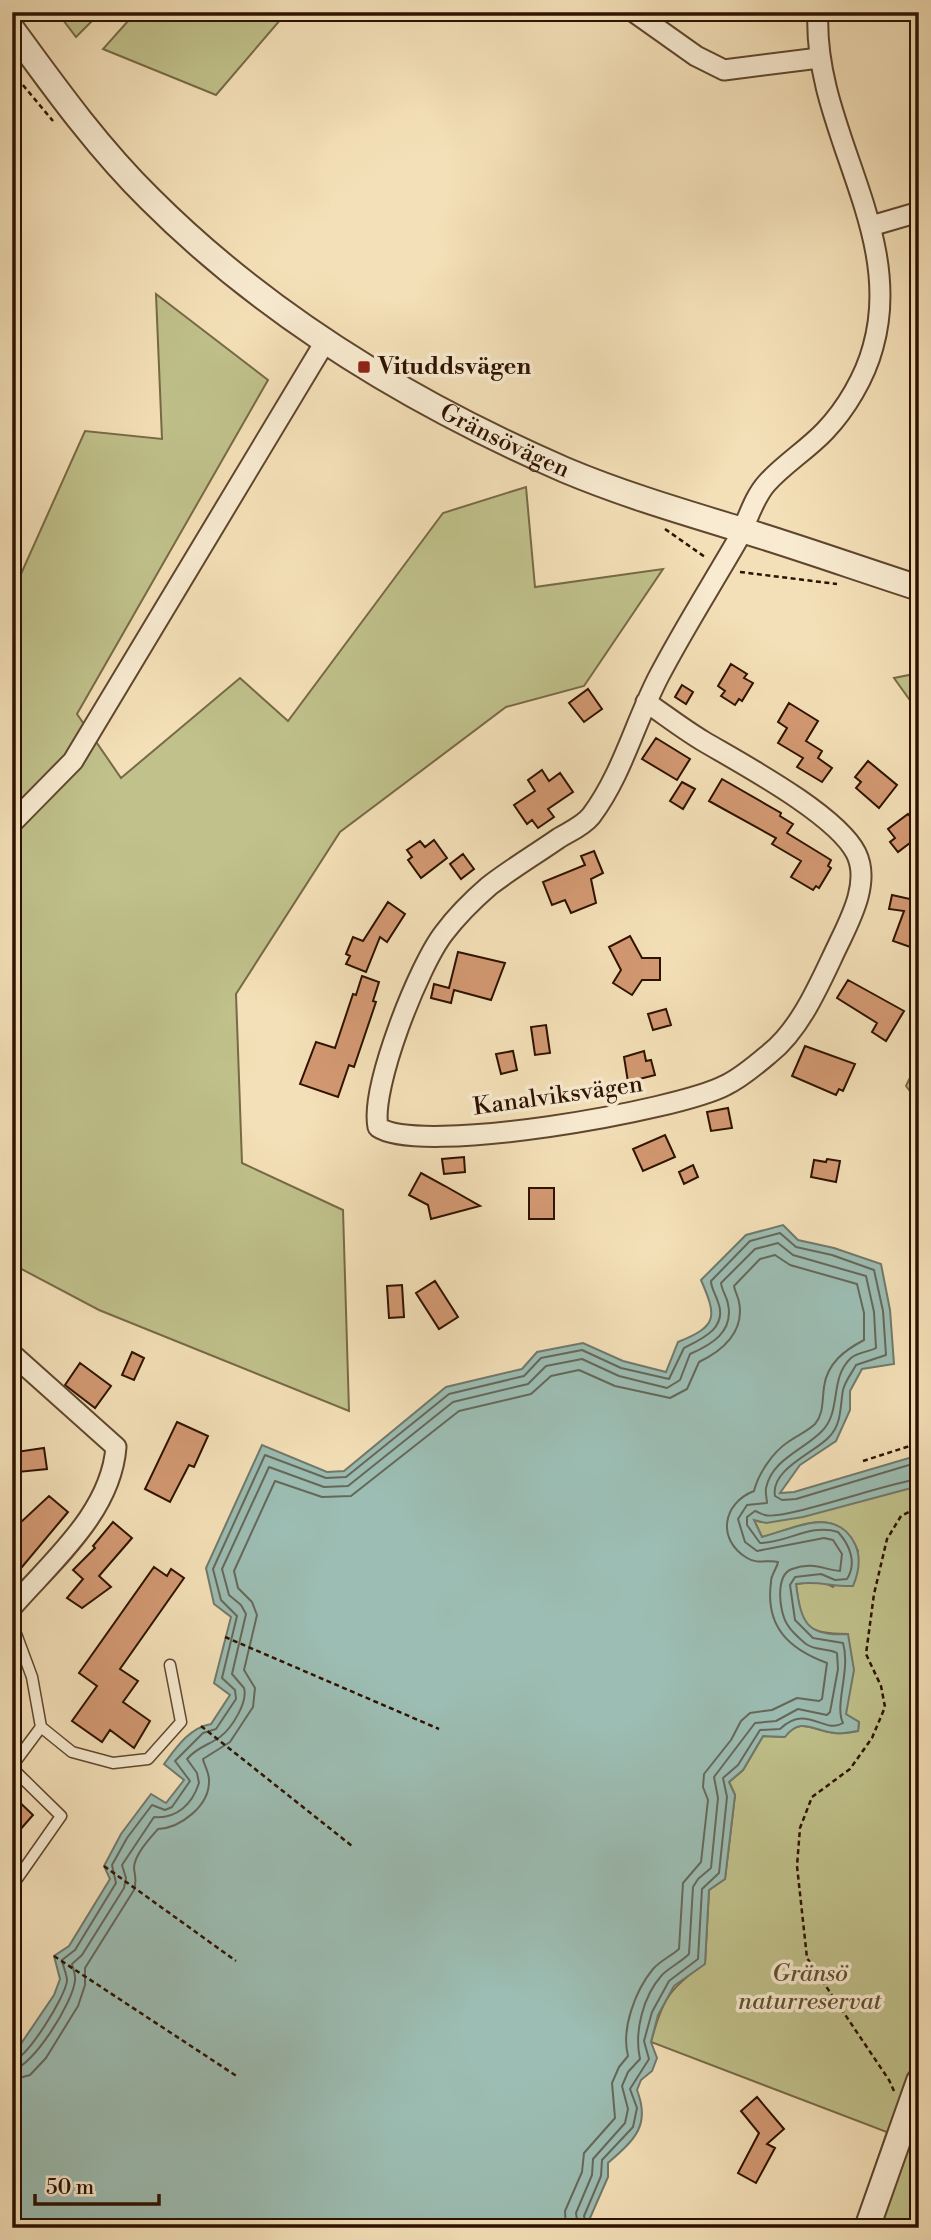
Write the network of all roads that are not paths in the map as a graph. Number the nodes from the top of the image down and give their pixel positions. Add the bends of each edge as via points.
1 (634, 12) edge
2 (818, 12) edge
3 (12, 29) edge
4 (819, 58) junction
5 (919, 212) edge
6 (871, 226) junction
7 (326, 342) junction
8 (743, 530) junction
9 (919, 589) edge
10 (646, 702) junction
11 (12, 822) edge
12 (12, 1354) edge
13 (12, 1607) edge
14 (12, 1623) edge
15 (170, 1665) dead end
16 (41, 1727) junction
17 (12, 1767) edge
18 (12, 1886) edge
19 (919, 2081) edge
20 (867, 2228) edge

1 - 4 street via 724,70
2 - 4 street, Kanalviksvägen
3 - 7 street, Gränsövägen via 57,91 150,199 239,277
4 - 6 street, Kanalviksvägen via 828,99
5 - 6 street
6 - 8 street, Kanalviksvägen via 881,297 866,366 827,429 765,485
7 - 8 street, Gränsövägen via 394,386 568,471
7 - 11 street via 73,761
8 - 9 street, Gränsövägen
8 - 10 street, Kanalviksvägen
10 - 10 street, Kanalviksvägen via 609,789 588,820 487,888 443,934 398,1025 385,1072 375,1113 378,1127 389,1134 456,1136 548,1126 685,1100 726,1086 771,1053 815,992 850,920 863,878 857,854 826,821
12 - 13 street via 116,1447 99,1506
14 - 16 lane via 32,1677
15 - 16 lane via 181,1722 148,1759 113,1763 72,1752
16 - 17 lane
17 - 18 lane via 61,1816
19 - 20 street

